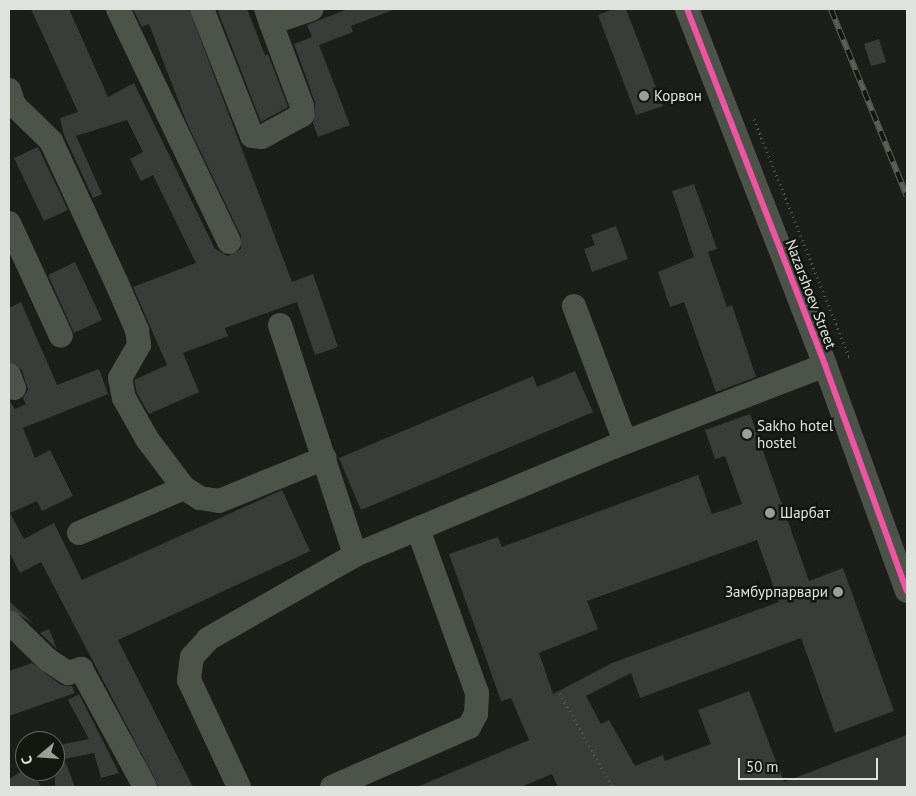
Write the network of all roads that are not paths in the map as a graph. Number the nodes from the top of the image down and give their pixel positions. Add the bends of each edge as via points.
1 (118, 9) edge
2 (202, 9) edge
3 (312, 9) edge
4 (687, 9) edge
5 (268, 16) edge
6 (11, 101) edge
7 (9, 223) edge
8 (229, 242) dead end
9 (16, 258) edge
10 (574, 306) dead end
11 (280, 326) dead end
12 (61, 336) dead end
13 (826, 365) junction
14 (624, 442) junction
15 (325, 458) junction
16 (184, 488) junction
17 (418, 529) junction
18 (79, 533) dead end
19 (355, 555) junction
20 (907, 591) edge
21 (9, 622) edge
22 (144, 787) edge
23 (239, 787) edge
24 (332, 787) edge

1 - 8 street
2 - 5 street via 252,136 262,137 302,115 302,106
3 - 5 street
4 - 13 street, Nazarshoev Street
6 - 16 street via 51,141 117,284 137,330 139,345 120,378 124,398 147,439
7 - 9 street
9 - 12 street
10 - 14 street
11 - 15 street
13 - 14 street
13 - 20 street, Nazarshoev Street
14 - 17 street
15 - 16 street via 219,501 200,498
15 - 19 street
16 - 18 street
17 - 19 street
17 - 24 street via 477,693 476,714 469,727
19 - 23 street via 208,639 192,657 189,680
21 - 22 street via 48,660 68,673 81,669

